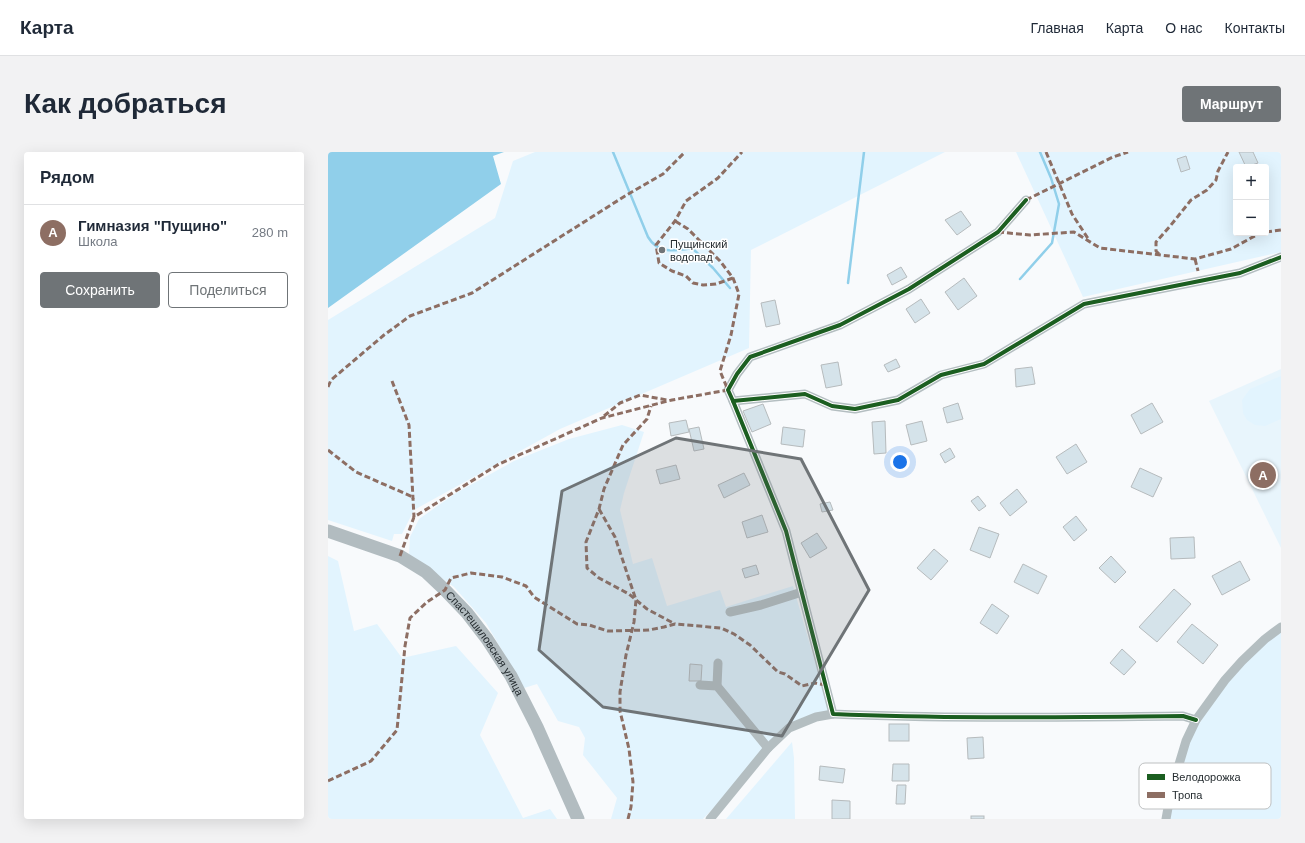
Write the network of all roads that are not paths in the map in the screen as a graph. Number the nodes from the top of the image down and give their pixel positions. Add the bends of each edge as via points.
1 (1026, 200) dead end
2 (1281, 257) edge
3 (733, 400) junction
4 (328, 531) edge
5 (802, 592) junction
6 (730, 612) dead end
7 (1281, 627) edge
8 (718, 663) dead end
9 (700, 685) dead end
10 (717, 686) junction
11 (833, 714) junction
12 (1196, 720) junction
13 (768, 748) junction
14 (1180, 763) edge
15 (1168, 809) edge
16 (578, 819) edge
17 (710, 819) edge
18 (1166, 819) edge

1 - 3 street via 998,232 909,289 840,325 750,357 736,374 728,390
2 - 3 street via 1240,274 1084,304 984,364 941,375 898,400 855,409 832,406 805,394
3 - 5 street via 786,530
4 - 16 street, Спастешиловская улица via 400,556 426,572 467,613 511,676
5 - 6 street
5 - 11 street
7 - 12 street via 1242,661
8 - 10 street
9 - 10 street
10 - 13 street
11 - 12 street via 988,717 1183,716
11 - 13 street via 816,717 789,728
12 - 14 street
13 - 17 street
15 - 18 street

